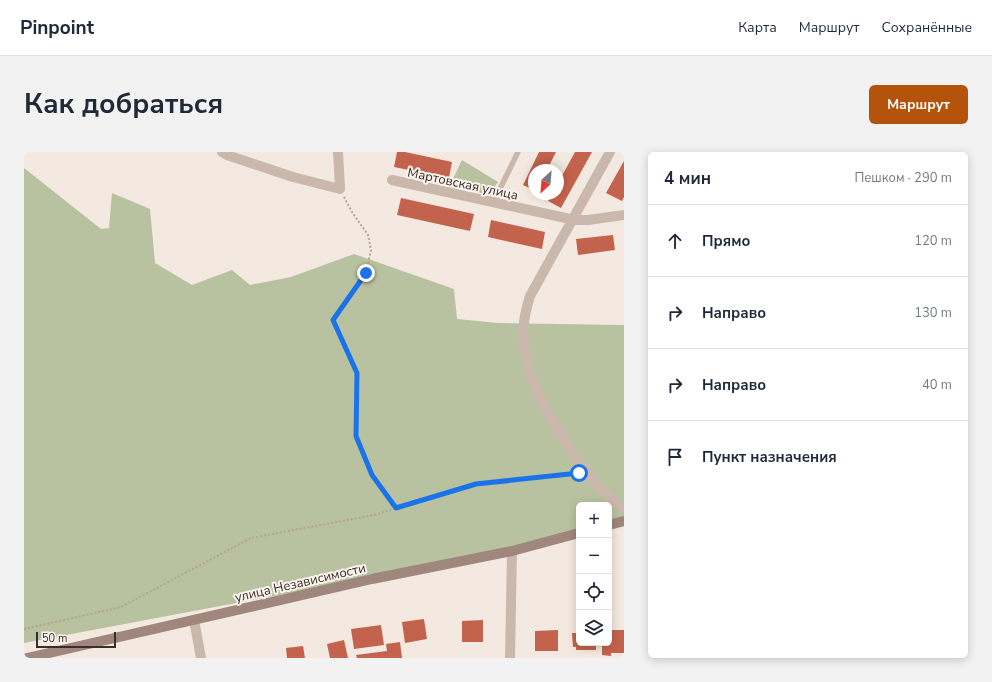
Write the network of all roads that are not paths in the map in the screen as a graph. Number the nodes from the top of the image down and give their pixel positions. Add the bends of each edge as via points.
1 (222, 152) edge
2 (338, 152) edge
3 (518, 152) edge
4 (610, 152) edge
5 (392, 180) dead end
6 (493, 202) junction
7 (624, 215) edge
8 (572, 219) junction
9 (624, 509) edge
10 (624, 521) edge
11 (612, 524) edge
12 (576, 534) edge
13 (512, 551) junction
14 (194, 620) junction
15 (28, 658) edge
16 (201, 658) edge
17 (510, 658) edge

1 - 2 street via 294,177 340,189
3 - 6 lane
4 - 8 street
5 - 6 street, Мартовская улица
6 - 8 street, Мартовская улица
7 - 8 street, Мартовская улица
8 - 9 street via 530,296 524,324 524,346 533,380 548,414 585,470 598,486
10 - 11 main road
12 - 13 main road, улица Независимости
13 - 14 main road, улица Независимости via 372,579
13 - 17 street
14 - 15 main road, улица Независимости
14 - 16 street

